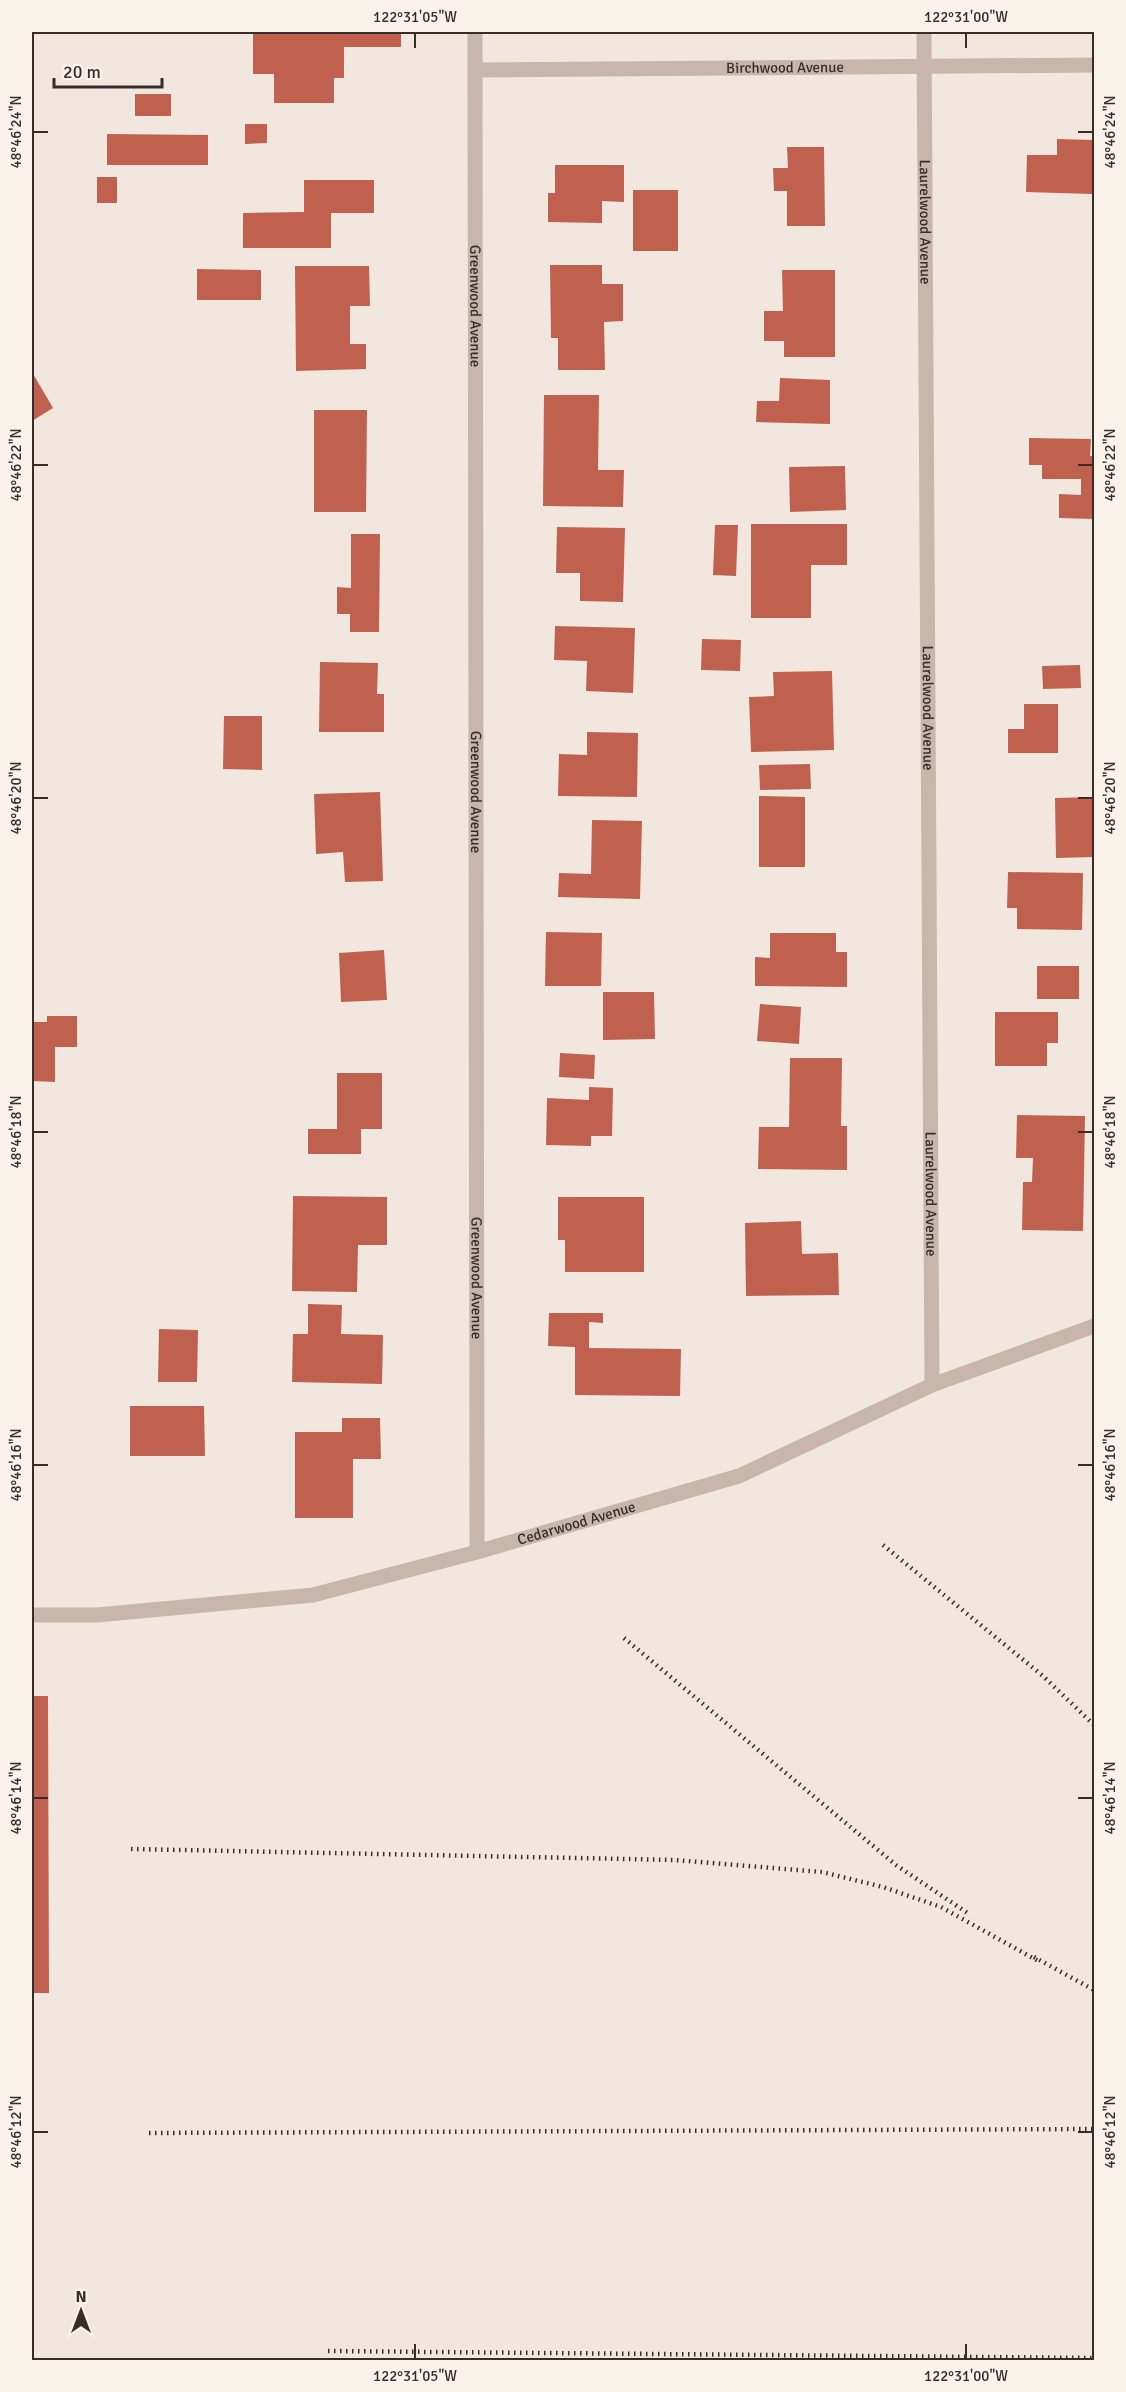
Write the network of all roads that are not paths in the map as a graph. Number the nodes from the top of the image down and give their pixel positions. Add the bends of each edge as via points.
1 (475, 32) edge
2 (924, 32) edge
3 (924, 65) junction
4 (1095, 65) edge
5 (475, 70) junction
6 (1095, 1326) edge
7 (932, 1385) junction
8 (477, 1552) junction
9 (32, 1616) edge

1 - 5 street, Greenwood Avenue
2 - 3 street, Laurelwood Avenue
3 - 4 street, Birchwood Avenue
3 - 5 street, Birchwood Avenue
3 - 7 street, Laurelwood Avenue
5 - 8 street, Greenwood Avenue
6 - 7 street, Cedarwood Avenue
7 - 8 street, Cedarwood Avenue via 739,1476
8 - 9 street, Cedarwood Avenue via 313,1595 97,1615

